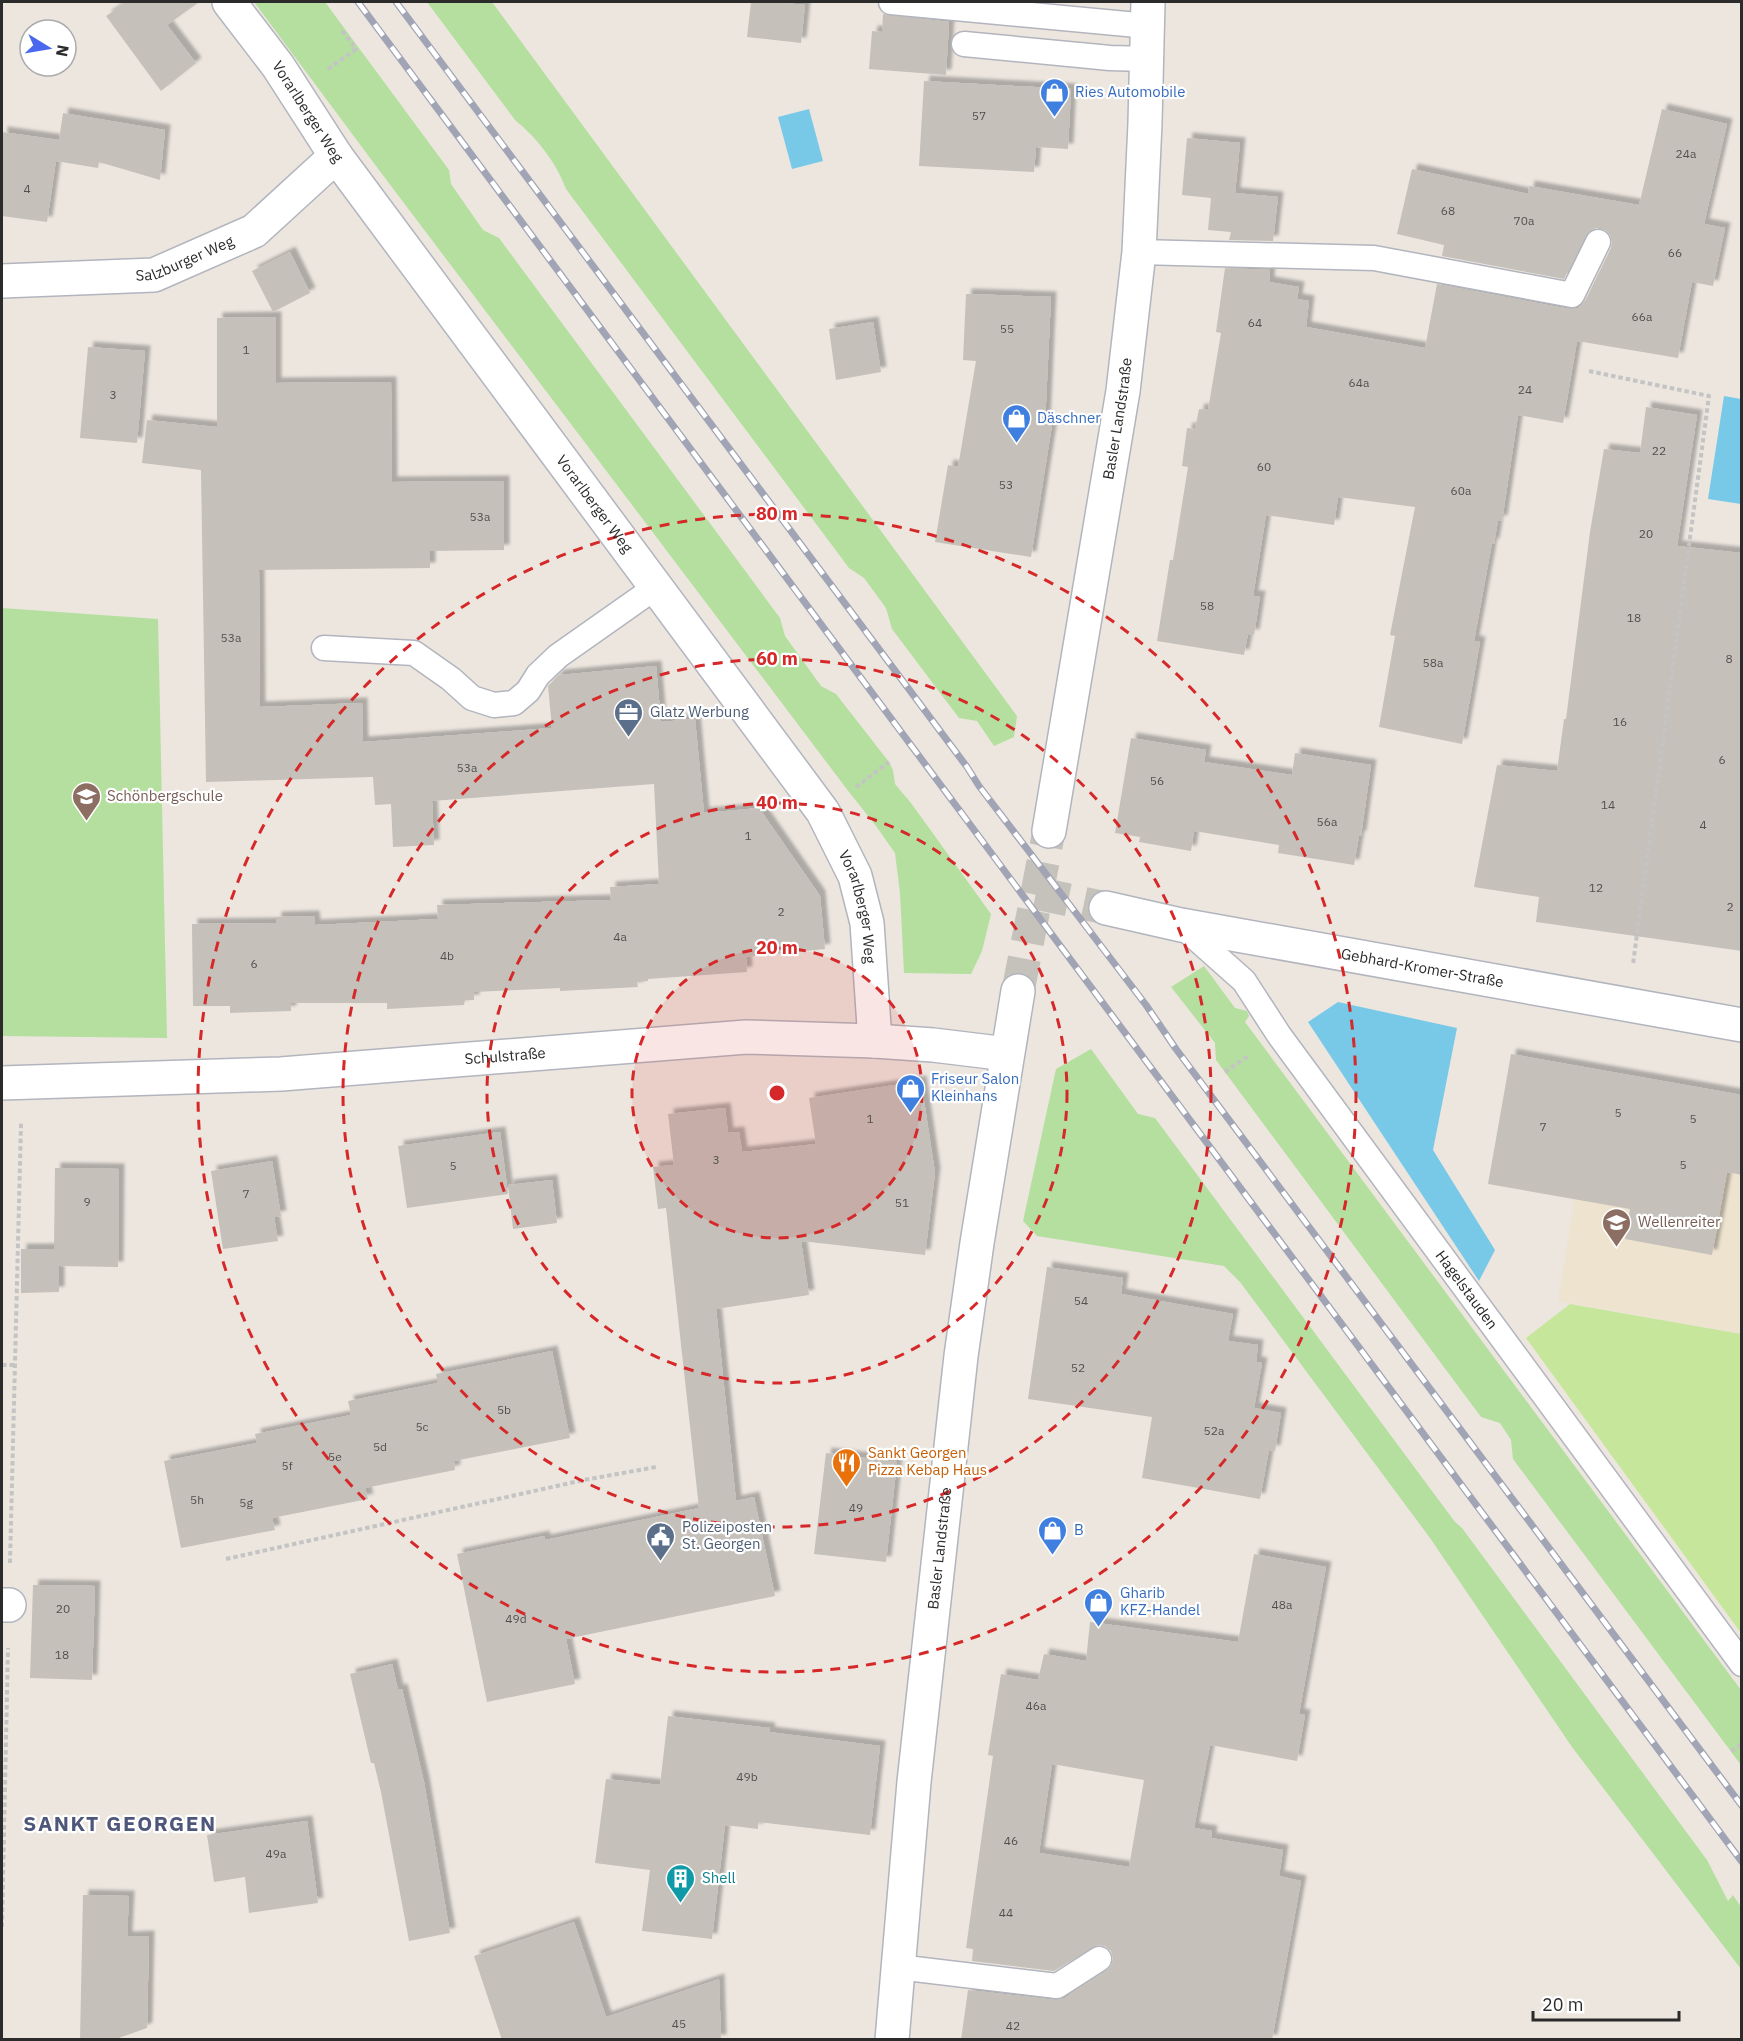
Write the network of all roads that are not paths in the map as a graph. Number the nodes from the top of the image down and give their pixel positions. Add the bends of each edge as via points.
1 (230, 2) edge
2 (891, 2) edge
3 (1148, 14) edge
4 (964, 44) dead end
5 (1146, 59) junction
6 (336, 156) junction
7 (1599, 242) dead end
8 (1139, 252) junction
9 (2, 281) edge
10 (656, 587) junction
11 (324, 648) dead end
12 (1048, 831) tunnel mouth
13 (1106, 908) tunnel mouth
14 (1181, 925) junction
15 (1018, 991) tunnel mouth
16 (1742, 1025) edge
17 (875, 1041) junction
18 (1007, 1054) junction
19 (12, 1083) edge
20 (1742, 1664) edge
21 (1099, 1959) dead end
22 (898, 1967) junction
23 (892, 2040) edge

1 - 6 street, Vorarlberger Weg via 278,66
2 - 3 lane
3 - 5 street, Basler Landstraße
4 - 5 lane
5 - 8 street, Basler Landstraße
6 - 9 street, Salzburger Weg via 254,231 154,275
6 - 10 street, Vorarlberger Weg
7 - 8 lane via 1572,295 1374,258
8 - 12 street, Basler Landstraße via 1123,391
10 - 11 lane via 558,656 514,703 494,705 472,698 414,653
10 - 17 street, Vorarlberger Weg via 823,812 855,876 867,923
13 - 14 street, Gebhard-Kromer-Straße
14 - 16 street, Gebhard-Kromer-Straße
14 - 20 lane, Hagelstauden via 1244,981 1279,1035
15 - 18 street, Basler Landstraße
17 - 18 street, Schulstraße
17 - 19 street, Schulstraße via 746,1037 281,1074
18 - 22 street, Basler Landstraße via 961,1356
21 - 22 lane via 1057,1986
22 - 23 street, Basler Landstraße

